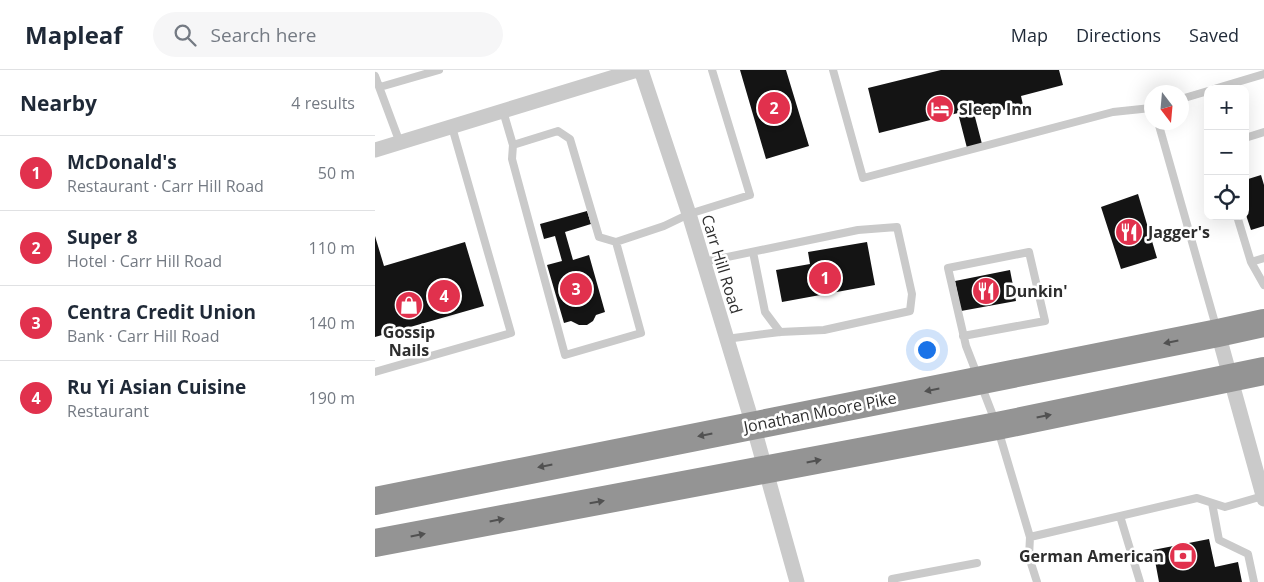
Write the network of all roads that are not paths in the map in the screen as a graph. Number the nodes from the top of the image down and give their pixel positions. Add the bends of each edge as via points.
1 (439, 70) edge
2 (637, 70) edge
3 (641, 70) edge
4 (712, 70) edge
5 (833, 70) edge
6 (1264, 74) edge
7 (375, 76) edge
8 (1228, 85) edge
9 (380, 87) junction
10 (1204, 92) edge
11 (1189, 97) edge
12 (1144, 109) edge
13 (503, 111) junction
14 (452, 127) junction
15 (1159, 130) edge
16 (1264, 132) edge
17 (1249, 137) edge
18 (400, 142) junction
19 (513, 145) junction
20 (375, 150) edge
21 (689, 214) junction
22 (1238, 220) edge
23 (616, 242) junction
24 (753, 252) junction
25 (1264, 258) edge
26 (703, 262) junction
27 (1251, 262) junction
28 (1264, 285) edge
29 (1264, 323) edge
30 (780, 332) junction
31 (1218, 333) junction
32 (963, 336) junction
33 (727, 339) junction
34 (1264, 371) edge
35 (375, 372) edge
36 (1231, 378) junction
37 (980, 380) junction
38 (753, 425) junction
39 (997, 426) junction
40 (1260, 468) edge
41 (766, 470) junction
42 (1264, 497) edge
43 (375, 501) edge
44 (1212, 503) junction
45 (1120, 516) junction
46 (1030, 537) junction
47 (375, 543) edge
48 (977, 563) dead end
49 (797, 582) edge
50 (892, 582) edge
51 (1037, 582) edge
52 (1140, 582) edge
53 (1254, 582) edge

1 - 9 lane
2 - 13 street
3 - 21 street, Carr Hill Road
4 - 21 lane via 750,195
5 - 12 lane via 863,178 1113,112
6 - 8 lane
7 - 9 lane
9 - 18 lane
10 - 11 lane
13 - 14 street
13 - 19 lane
14 - 18 street
14 - 35 lane via 511,333
15 - 31 lane
16 - 17 lane
18 - 20 street
19 - 23 lane via 559,131 570,139 599,237
19 - 23 lane via 512,159 565,355 641,333
21 - 23 lane
21 - 26 street, Carr Hill Road
22 - 27 lane
24 - 26 lane
24 - 30 lane via 765,312
24 - 30 lane via 858,230 897,227 912,294 910,311 824,330
25 - 27 lane
26 - 33 street, Carr Hill Road
27 - 28 lane
29 - 31 highway, Jonathan Moore Pike
30 - 33 lane
31 - 36 street
31 -> 37 highway, Jonathan Moore Pike
32 - 32 lane via 948,268 1029,252 1045,321
32 - 37 lane
33 - 38 street, Carr Hill Road
34 - 36 highway
39 -> 36 highway
36 - 40 street
37 -> 38 highway, Jonathan Moore Pike
37 - 39 lane
38 - 41 street, Carr Hill Road
38 -> 43 highway, Jonathan Moore Pike
41 -> 39 highway
39 - 46 lane
40 - 42 street
47 -> 41 highway
41 - 49 street, Carr Hill Road
42 - 44 lane via 1225,507
44 - 45 lane via 1197,498
44 - 53 lane via 1219,540 1248,554
45 - 46 lane
45 - 52 lane
46 - 51 lane via 1029,557
48 - 50 lane via 892,579

